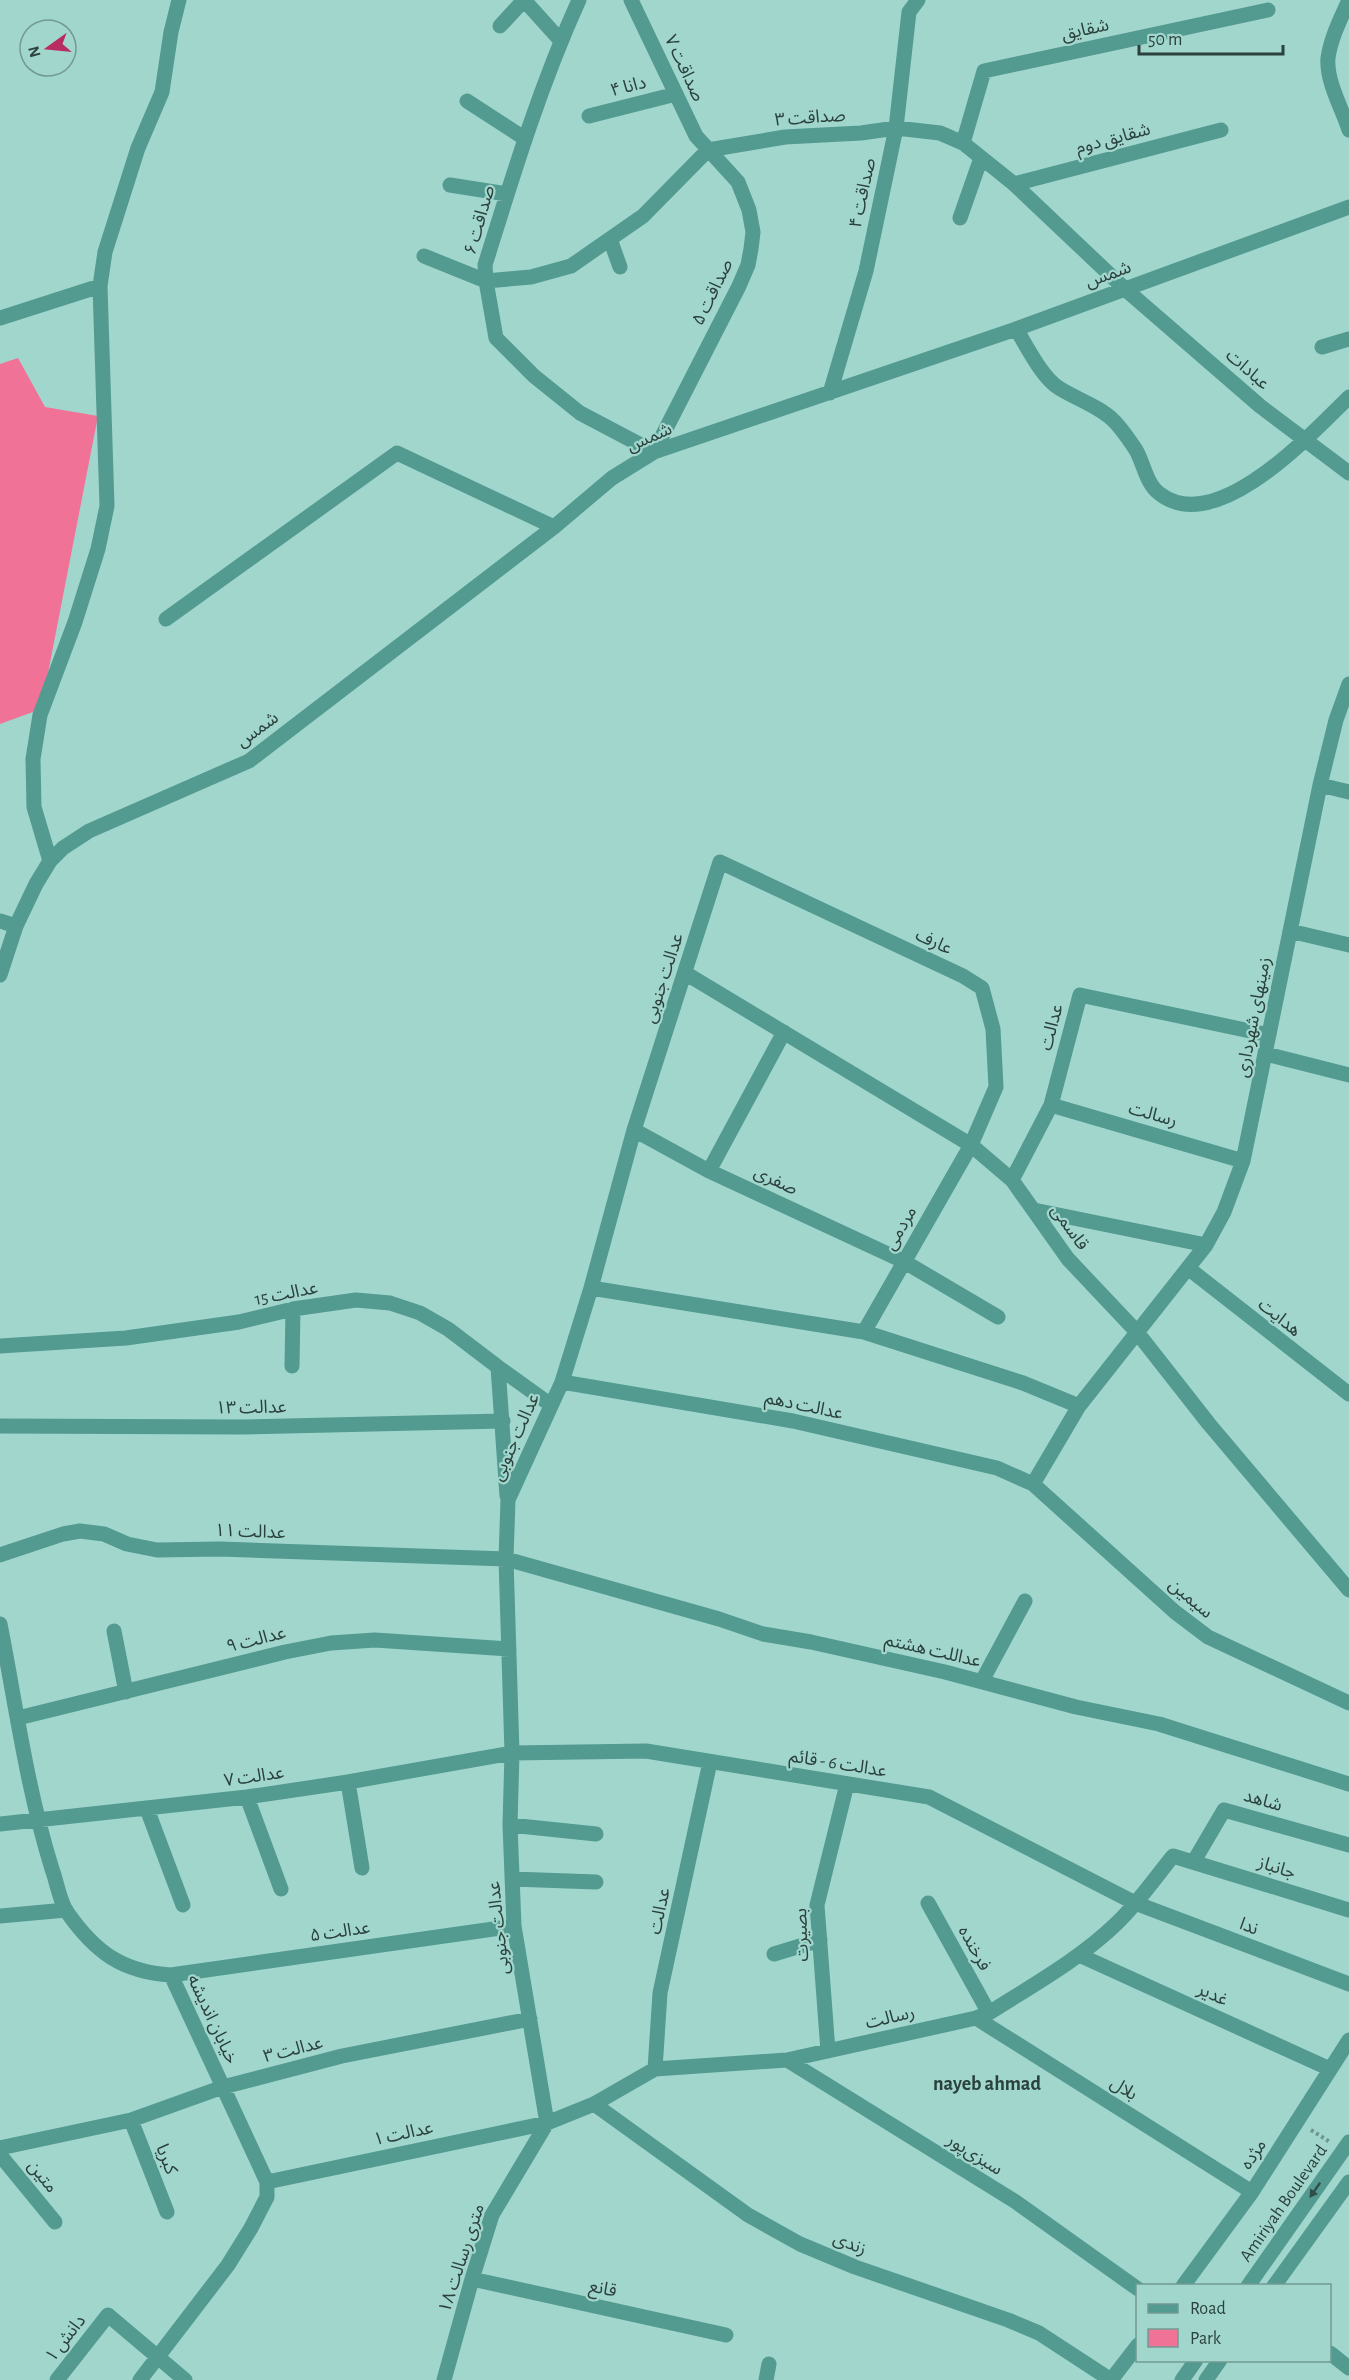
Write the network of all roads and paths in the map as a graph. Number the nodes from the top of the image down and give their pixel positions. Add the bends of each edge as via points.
1 (179, 0) edge
2 (524, 0) edge
3 (579, 0) edge
4 (631, 0) edge
5 (918, 0) edge
6 (1349, 0) edge
7 (1268, 10) dead end
8 (500, 26) dead end
9 (561, 41) junction
10 (676, 94) junction
11 (467, 101) dead end
12 (589, 116) dead end
13 (896, 128) junction
14 (1221, 130) dead end
15 (1349, 130) edge
16 (524, 138) junction
17 (963, 143) junction
18 (708, 150) junction
19 (981, 159) junction
20 (1014, 184) junction
21 (450, 185) dead end
22 (507, 194) junction
23 (1349, 207) edge
24 (960, 218) dead end
25 (610, 239) junction
26 (424, 256) dead end
27 (620, 267) dead end
28 (486, 281) junction
29 (100, 286) junction
30 (1125, 288) junction
31 (0, 318) edge
32 (1016, 330) junction
33 (1349, 339) edge
34 (1322, 347) dead end
35 (830, 393) junction
36 (1349, 397) edge
37 (1305, 439) junction
38 (654, 452) junction
39 (1349, 473) edge
40 (554, 527) junction
41 (166, 619) dead end
42 (1349, 684) edge
43 (1320, 785) junction
44 (1349, 792) edge
45 (50, 861) junction
46 (720, 862) joint
47 (0, 921) edge
48 (16, 927) junction
49 (1290, 931) junction
50 (1349, 945) edge
51 (685, 973) junction
52 (0, 975) edge
53 (784, 1032) junction
54 (1269, 1035) junction
55 (1266, 1054) junction
56 (1349, 1075) edge
57 (1051, 1105) junction
58 (634, 1130) junction
59 (971, 1145) junction
60 (1243, 1161) junction
61 (710, 1171) junction
62 (1012, 1180) junction
63 (1034, 1210) junction
64 (1206, 1245) junction
65 (903, 1261) junction
66 (1188, 1268) junction
67 (591, 1288) junction
68 (292, 1309) junction
69 (998, 1317) dead end
70 (1136, 1331) junction
71 (864, 1332) junction
72 (0, 1346) edge
73 (292, 1366) dead end
74 (498, 1367) junction
75 (562, 1382) junction
76 (1349, 1394) edge
77 (550, 1404) junction
78 (1079, 1406) junction
79 (503, 1420) junction
80 (0, 1426) edge
81 (1033, 1484) junction
82 (508, 1500) junction
83 (0, 1556) edge
84 (506, 1559) junction
85 (1349, 1590) edge
86 (1024, 1601) dead end
87 (0, 1624) edge
88 (114, 1631) dead end
89 (509, 1649) junction
90 (982, 1681) junction
91 (126, 1692) junction
92 (1349, 1703) edge
93 (18, 1718) junction
94 (512, 1753) junction
95 (710, 1762) junction
96 (348, 1782) junction
97 (1349, 1784) edge
98 (847, 1785) junction
99 (247, 1797) junction
100 (147, 1809) junction
101 (37, 1820) junction
102 (0, 1824) edge
103 (510, 1825) junction
104 (596, 1834) dead end
105 (1349, 1845) edge
106 (1194, 1862) junction
107 (362, 1868) dead end
108 (512, 1879) junction
109 (596, 1882) dead end
110 (281, 1889) dead end
111 (928, 1903) dead end
112 (1135, 1903) junction
113 (183, 1905) dead end
114 (66, 1910) junction
115 (1349, 1910) edge
116 (0, 1916) edge
117 (514, 1926) junction
118 (820, 1940) junction
119 (774, 1954) dead end
120 (1079, 1955) junction
121 (171, 1975) junction
122 (1349, 1984) edge
123 (983, 2015) junction
124 (530, 2019) junction
125 (1349, 2040) edge
126 (828, 2051) junction
127 (787, 2060) junction
128 (655, 2069) junction
129 (1330, 2069) junction
130 (222, 2087) junction
131 (594, 2104) junction
132 (131, 2120) junction
133 (1298, 2122) junction
134 (547, 2123) junction
135 (1346, 2146) edge
136 (0, 2148) edge
137 (0, 2155) edge
138 (267, 2182) junction
139 (1349, 2182) edge
140 (1252, 2192) junction
141 (1343, 2203) edge
142 (166, 2212) dead end
143 (55, 2222) dead end
144 (472, 2279) junction
145 (1184, 2284) edge
146 (1249, 2284) edge
147 (1276, 2284) edge
148 (1136, 2288) edge
149 (726, 2335) dead end
150 (1136, 2346) edge
151 (1331, 2354) edge
152 (157, 2357) junction
153 (1195, 2362) edge
154 (1219, 2362) edge
155 (769, 2364) dead end
156 (1349, 2368) edge
157 (57, 2380) edge
158 (140, 2380) edge
159 (185, 2380) edge
160 (444, 2380) edge
161 (766, 2380) edge
162 (1111, 2380) edge
163 (1182, 2380) edge
164 (1206, 2380) edge

1 - 29 street via 162,92 138,148 108,242
2 - 8 street
2 - 9 street
3 - 9 street, صداقت ۶
4 - 10 street, صداقت ۷
5 - 13 street, صداقت ۴ via 909,12
6 - 15 street via 1328,59 1329,74
7 - 17 street, شقایق via 984,71
9 - 16 street, صداقت ۶
10 - 12 street, دانا ۴
10 - 18 street, صداقت ۷ via 696,136
11 - 16 street
13 - 17 street, صداقت ۳ via 940,133
13 - 18 street, صداقت ۳ via 785,137
13 - 35 street, صداقت ۴ via 866,271
14 - 20 street, شقایق دوم
16 - 22 street, صداقت ۶
17 - 19 street, صداقت ۳
18 - 25 street via 643,216
18 - 38 street, صداقت ۵ via 738,182 749,210 752,249 739,286
19 - 20 street, صداقت ۳
19 - 24 street
20 - 30 street, صداقت ۳
21 - 22 street
22 - 28 street, صداقت ۶ via 485,265
23 - 30 street, شمس
25 - 27 street
25 - 28 street via 571,266 531,277
26 - 28 street
28 - 38 street, صداقت ۶ via 496,338 534,376 580,413
29 - 31 street
29 - 45 street via 107,506 99,549 40,715 33,759 34,807
30 - 32 street, شمس
30 - 37 street, عبادات via 1260,406
32 - 35 street, شمس
32 - 37 street via 1057,387 1114,420 1157,492 1173,502 1197,504 1230,496 1285,458
33 - 34 street
35 - 38 street, شمس
36 - 37 street
37 - 39 street, عبادات
38 - 40 street, شمس via 612,478
40 - 41 street via 397,453
40 - 45 street, شمس via 249,760 89,831
42 - 43 street, زمینهای شهرداری
43 - 44 street
43 - 49 street, زمینهای شهرداری
45 - 48 street
46 - 51 street, عدالت جنوبی
46 - 59 street, عارف via 982,988 993,1029 996,1088
47 - 48 street
48 - 52 street
49 - 50 street
49 - 54 street, زمینهای شهرداری
51 - 53 street, قاسمی
51 - 58 street, عدالت جنوبی
53 - 59 street, قاسمی
53 - 61 street
54 - 55 street, زمینهای شهرداری
54 - 57 street, عدالت via 1080,995
55 - 56 street
55 - 60 street, زمینهای شهرداری
57 - 60 street, رسالت
57 - 62 street, عدالت
58 - 61 street, صفری
58 - 67 street, عدالت جنوبی
59 - 62 street, قاسمی
59 - 65 street, مردمی
60 - 64 street, زمینهای شهرداری via 1224,1212
61 - 65 street, صفری
62 - 63 street, قاسمی
63 - 64 street
63 - 70 street, قاسمی via 1068,1258
64 - 66 street, زمینهای شهرداری
65 - 69 street, صفری
65 - 71 street, مردمی
66 - 70 street, زمینهای شهرداری
66 - 76 street, هدایت
67 - 71 street
67 - 75 street, عدالت جنوبی
68 - 72 street, عدالت 15 via 239,1322 126,1338
68 - 73 street
68 - 74 street, عدالت 15 via 356,1300 390,1303 420,1313 448,1329
70 - 78 street, زمینهای شهرداری
70 - 85 street, قاسمی
71 - 78 street via 1023,1383
74 - 77 street, عدالت 15
74 - 79 street
75 - 77 street, عدالت جنوبی
75 - 81 street, عدالت دهم via 793,1420 997,1468
77 - 82 street, عدالت جنوبی
78 - 81 street, زمینهای شهرداری
79 - 80 street, عدالت ۱۳ via 242,1427
79 - 82 street
81 - 92 street, سیمین via 1208,1637
82 - 84 street, عدالت جنوبی
83 - 84 street, عدالت ۱۱ via 80,1531 157,1550
84 - 89 street, عدالت جنوبی
84 - 90 street, عداللت هشتم via 763,1634
86 - 90 street
87 - 93 street, خیابان اندیشه
88 - 91 street
89 - 91 street, عدالت ۹ via 352,1641 285,1652
89 - 94 street, عدالت جنوبی
90 - 97 street, عداللت هشتم via 1076,1707 1159,1724
91 - 93 street, عدالت ۹
93 - 101 street, خیابان اندیشه
94 - 95 street, عدالت 6 - قائم via 646,1751
94 - 96 street, عدالت ۷
94 - 103 street, عدالت جنوبی
95 - 98 street, عدالت 6 - قائم
95 - 128 street, عدالت via 660,1993
96 - 99 street, عدالت ۷
96 - 107 street
98 - 112 street, عدالت 6 - قائم via 929,1797
98 - 118 street, بصیرت via 818,1905
99 - 100 street, عدالت ۷
99 - 110 street
100 - 101 street, عدالت ۷
100 - 113 street
101 - 102 street, عدالت ۷
101 - 114 street, خیابان اندیشه
103 - 104 street
103 - 108 street, عدالت جنوبی
105 - 106 street, شاهد via 1224,1810
106 - 112 street, رسالت via 1173,1856
106 - 115 street, جانباز
108 - 109 street
108 - 117 street, عدالت جنوبی
111 - 123 street, فرخنده
112 - 120 street, رسالت via 1118,1923
112 - 122 street, ندا
114 - 116 street
114 - 121 street, خیابان اندیشه via 98,1948 122,1965
117 - 121 street, عدالت ۵
117 - 124 street, عدالت جنوبی
118 - 119 street
118 - 126 street, بصیرت
120 - 123 street, رسالت
120 - 129 street, غدیر
121 - 130 street, خیابان اندیشه
123 - 126 street, رسالت
123 - 140 street, بلال
124 - 130 street, عدالت ۳ via 342,2056
124 - 134 street, عدالت جنوبی
125 - 129 street, مژده
126 - 127 street, رسالت
127 - 128 street, رسالت
127 - 148 street, سبزی‌پور via 1016,2202
128 - 131 street, رسالت
129 - 133 street, مژده
130 - 132 street, عدالت ۳
130 - 138 street, خیابان اندیشه
131 - 134 street, رسالت
131 - 162 street, زندی via 748,2215 800,2244 1039,2333
132 - 136 street, عدالت ۳
132 - 142 street, کبریا
133 - 135 path
133 - 140 street, مژده
134 - 138 street, عدالت ۱
134 - 144 street, ۱۸ متری رسالت via 492,2215
135 -> 146 street, Amiriyah Boulevard
137 - 143 street, متین
138 - 152 street via 267,2197 228,2265
139 - 141 street
140 - 145 street, مژده
141 - 147 street
144 - 149 street, قانع
144 - 160 street, ۱۸ متری رسالت
150 - 162 street
151 - 156 street
152 - 157 street, دانش ۱ via 108,2315
152 - 158 street
152 - 159 street
153 - 163 street
154 - 164 street
155 - 161 street

